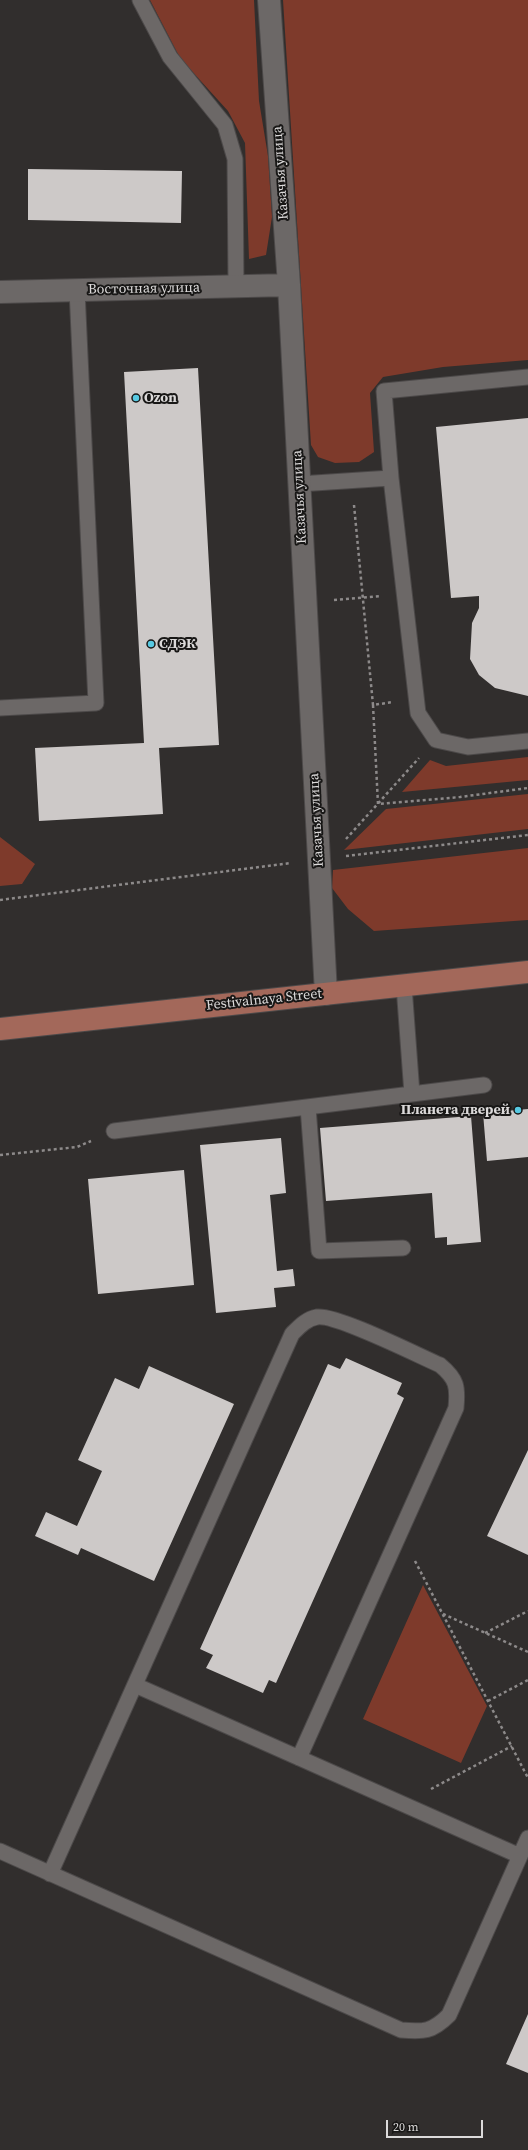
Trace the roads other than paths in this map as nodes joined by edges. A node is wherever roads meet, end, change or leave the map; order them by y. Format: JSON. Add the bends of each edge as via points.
{"nodes":[{"id":1,"x":140,"y":0,"type":"edge"},
{"id":2,"x":269,"y":0,"type":"edge"},
{"id":3,"x":289,"y":285,"type":"junction"},
{"id":4,"x":236,"y":286,"type":"junction"},
{"id":5,"x":76,"y":290,"type":"junction"},
{"id":6,"x":0,"y":292,"type":"edge"},
{"id":7,"x":528,"y":377,"type":"edge"},
{"id":8,"x":391,"y":478,"type":"junction"},
{"id":9,"x":299,"y":484,"type":"junction"},
{"id":10,"x":0,"y":708,"type":"edge"},
{"id":11,"x":528,"y":741,"type":"edge"},
{"id":12,"x":528,"y":972,"type":"edge"},
{"id":13,"x":404,"y":986,"type":"junction"},
{"id":14,"x":326,"y":994,"type":"junction"},
{"id":15,"x":0,"y":1029,"type":"edge"},
{"id":16,"x":484,"y":1085,"type":"dead end"},
{"id":17,"x":412,"y":1094,"type":"junction"},
{"id":18,"x":308,"y":1107,"type":"junction"},
{"id":19,"x":114,"y":1131,"type":"road end"},
{"id":20,"x":403,"y":1248,"type":"dead end"},
{"id":21,"x":135,"y":1685,"type":"junction"},
{"id":22,"x":299,"y":1758,"type":"junction"},
{"id":23,"x":528,"y":1838,"type":"edge"},
{"id":24,"x":0,"y":1851,"type":"edge"},
{"id":25,"x":520,"y":1856,"type":"junction"},
{"id":26,"x":50,"y":1874,"type":"junction"}],
"edges":[{"from":1,"to":4,"type":"lane","via":[[170,57],[225,125],[234,159]]},
{"from":2,"to":3,"type":"street","name":"Казачья улица"},
{"from":3,"to":4,"type":"street","name":"Восточная улица"},
{"from":3,"to":9,"type":"street","name":"Казачья улица"},
{"from":4,"to":5,"type":"street","name":"Восточная улица"},
{"from":5,"to":6,"type":"street","name":"Восточная улица"},
{"from":5,"to":10,"type":"lane","via":[[96,703]]},
{"from":7,"to":8,"type":"lane","via":[[384,391]]},
{"from":8,"to":9,"type":"lane"},
{"from":8,"to":11,"type":"lane","via":[[418,713],[436,740],[468,747]]},
{"from":9,"to":14,"type":"street","name":"Казачья улица"},
{"from":12,"to":13,"type":"main road","name":"Festivalnaya Street"},
{"from":13,"to":14,"type":"main road","name":"Festivalnaya Street"},
{"from":13,"to":17,"type":"lane"},
{"from":14,"to":15,"type":"main road","name":"Festivalnaya Street"},
{"from":16,"to":17,"type":"lane"},
{"from":17,"to":18,"type":"lane"},
{"from":18,"to":19,"type":"lane"},
{"from":18,"to":20,"type":"lane","via":[[319,1251]]},
{"from":21,"to":22,"type":"lane"},
{"from":21,"to":22,"type":"lane","via":[[292,1334],[302,1323],[317,1317],[339,1320],[440,1365],[452,1375],[457,1390],[456,1408]]},
{"from":21,"to":26,"type":"lane"},
{"from":22,"to":25,"type":"lane"},
{"from":23,"to":25,"type":"lane"},
{"from":24,"to":26,"type":"lane"},
{"from":25,"to":26,"type":"lane","via":[[449,2015],[437,2027],[421,2032],[401,2030]]}]}
